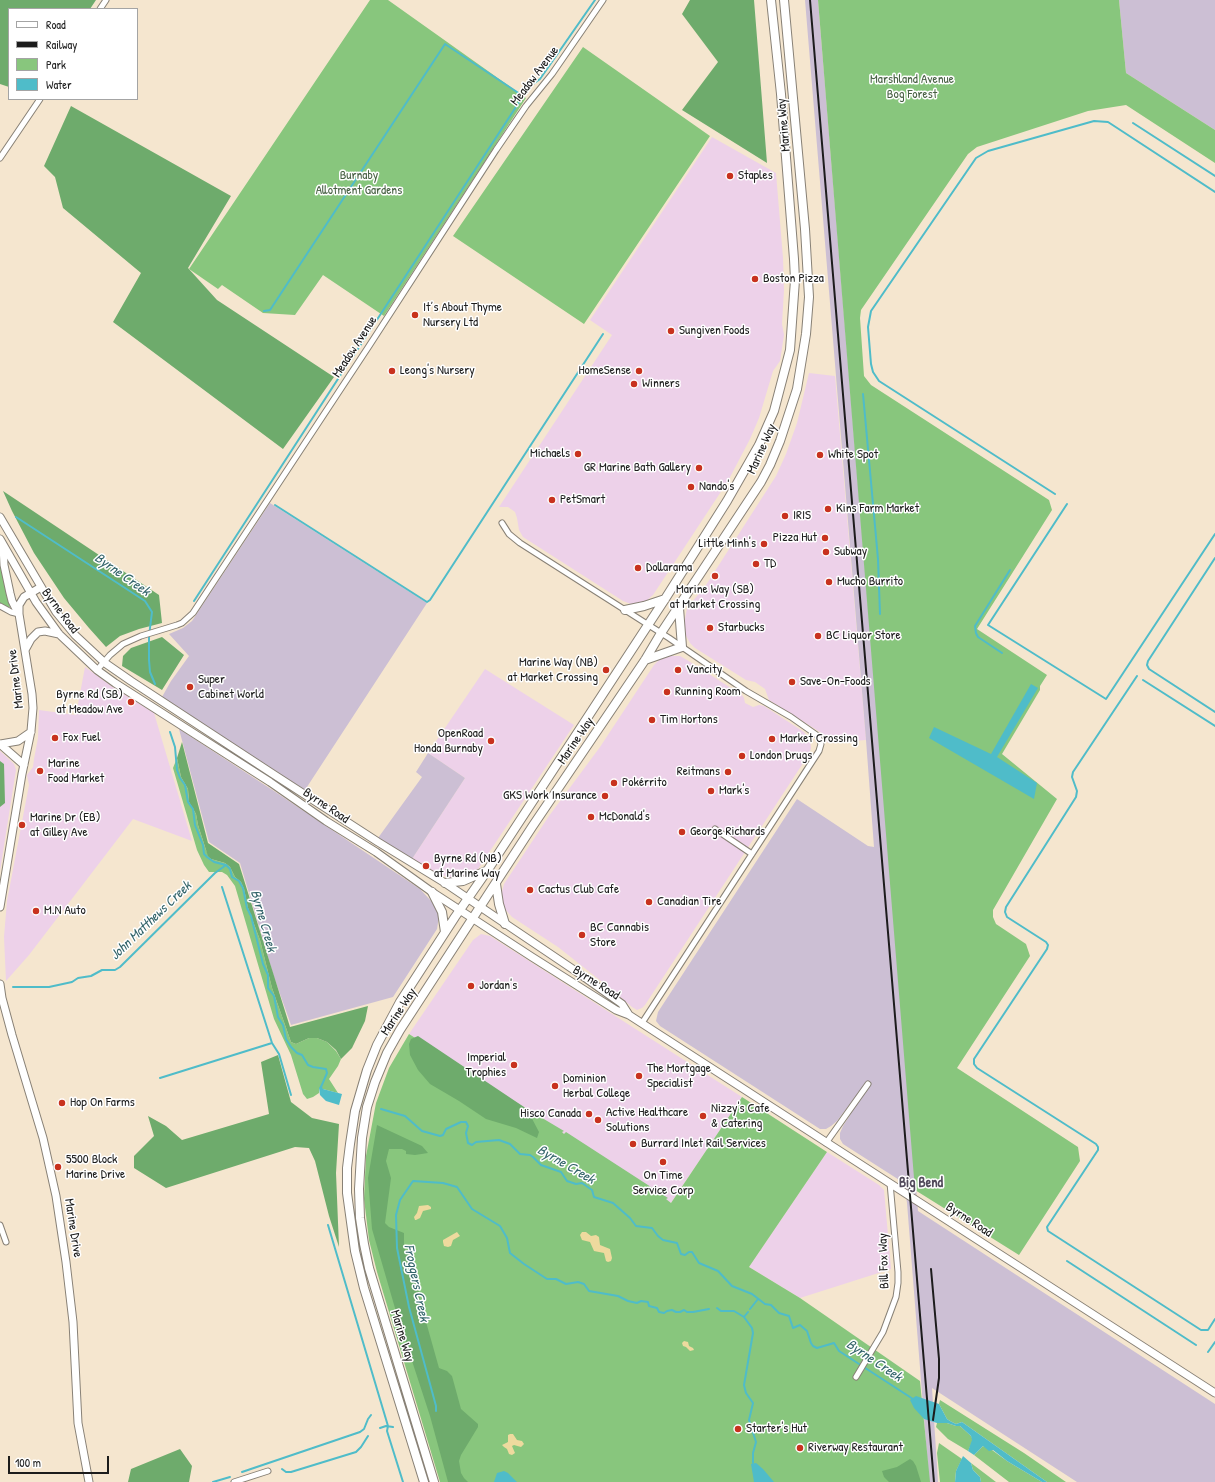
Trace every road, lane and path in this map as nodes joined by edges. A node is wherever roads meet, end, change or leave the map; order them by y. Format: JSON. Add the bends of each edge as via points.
{"nodes":[{"id":1,"x":603,"y":0,"type":"edge"},
{"id":2,"x":771,"y":0,"type":"edge"},
{"id":3,"x":784,"y":0,"type":"edge"},
{"id":4,"x":39,"y":100,"type":"edge"},
{"id":5,"x":0,"y":158,"type":"edge"},
{"id":6,"x":0,"y":517,"type":"edge"},
{"id":7,"x":502,"y":523,"type":"dead end"},
{"id":8,"x":1,"y":541,"type":"edge"},
{"id":9,"x":41,"y":587,"type":"junction"},
{"id":10,"x":31,"y":592,"type":"junction"},
{"id":11,"x":665,"y":599,"type":"junction"},
{"id":12,"x":0,"y":606,"type":"edge"},
{"id":13,"x":679,"y":608,"type":"junction"},
{"id":14,"x":625,"y":610,"type":"junction"},
{"id":15,"x":18,"y":614,"type":"junction"},
{"id":16,"x":648,"y":625,"type":"junction"},
{"id":17,"x":661,"y":633,"type":"junction"},
{"id":18,"x":59,"y":634,"type":"junction"},
{"id":19,"x":682,"y":648,"type":"junction"},
{"id":20,"x":25,"y":650,"type":"junction"},
{"id":21,"x":645,"y":660,"type":"junction"},
{"id":22,"x":104,"y":663,"type":"junction"},
{"id":23,"x":97,"y":670,"type":"junction"},
{"id":24,"x":31,"y":731,"type":"junction"},
{"id":25,"x":0,"y":744,"type":"edge"},
{"id":26,"x":24,"y":765,"type":"junction"},
{"id":27,"x":715,"y":829,"type":"dead end"},
{"id":28,"x":752,"y":854,"type":"junction"},
{"id":29,"x":487,"y":871,"type":"junction"},
{"id":30,"x":445,"y":883,"type":"junction"},
{"id":31,"x":496,"y":884,"type":"junction"},
{"id":32,"x":432,"y":892,"type":"junction"},
{"id":33,"x":467,"y":899,"type":"junction"},
{"id":34,"x":0,"y":907,"type":"edge"},
{"id":35,"x":481,"y":908,"type":"junction"},
{"id":36,"x":459,"y":910,"type":"junction"},
{"id":37,"x":473,"y":919,"type":"junction"},
{"id":38,"x":505,"y":924,"type":"junction"},
{"id":39,"x":445,"y":932,"type":"junction"},
{"id":40,"x":0,"y":984,"type":"edge"},
{"id":41,"x":1,"y":998,"type":"edge"},
{"id":42,"x":629,"y":1015,"type":"junction"},
{"id":43,"x":642,"y":1023,"type":"junction"},
{"id":44,"x":868,"y":1084,"type":"dead end"},
{"id":45,"x":826,"y":1143,"type":"junction"},
{"id":46,"x":890,"y":1184,"type":"junction"},
{"id":47,"x":0,"y":1225,"type":"edge"},
{"id":48,"x":6,"y":1242,"type":"dead end"},
{"id":49,"x":856,"y":1377,"type":"dead end"},
{"id":50,"x":1215,"y":1393,"type":"edge"},
{"id":51,"x":268,"y":1471,"type":"dead end"},
{"id":52,"x":89,"y":1482,"type":"edge"},
{"id":53,"x":234,"y":1482,"type":"edge"},
{"id":54,"x":424,"y":1482,"type":"edge"},
{"id":55,"x":434,"y":1482,"type":"edge"}],
"edges":[{"from":1,"to":22,"type":"street","name":"Meadow Avenue","via":[[496,150],[193,613],[182,623],[123,644]]},
{"from":2,"to":11,"type":"main road","name":"Marine Way","via":[[794,259],[790,350],[774,411],[759,445]]},
{"from":3,"to":13,"type":"main road","name":"Marine Way","via":[[808,264],[809,297],[803,360],[795,396],[770,465]]},
{"from":4,"to":5,"type":"street"},
{"from":6,"to":9,"type":"street","name":"Byrne Road"},
{"from":7,"to":14,"type":"street","via":[[509,534],[520,543]]},
{"from":8,"to":10,"type":"street","name":"Byrne Road"},
{"from":8,"to":15,"type":"street","name":"Marine Drive","via":[[10,593]]},
{"from":9,"to":10,"type":"street"},
{"from":9,"to":22,"type":"street","name":"Byrne Road","via":[[56,612],[75,635]]},
{"from":10,"to":15,"type":"street","via":[[18,605]]},
{"from":10,"to":18,"type":"street","name":"Byrne Road"},
{"from":11,"to":14,"type":"main road"},
{"from":11,"to":16,"type":"main road","name":"Marine Way"},
{"from":12,"to":15,"type":"street"},
{"from":13,"to":17,"type":"main road","name":"Marine Way"},
{"from":13,"to":19,"type":"main road"},
{"from":14,"to":16,"type":"street"},
{"from":15,"to":20,"type":"street","name":"Marine Drive"},
{"from":16,"to":17,"type":"street"},
{"from":16,"to":29,"type":"main road","name":"Marine Way"},
{"from":17,"to":19,"type":"street"},
{"from":17,"to":21,"type":"main road","name":"Marine Way"},
{"from":18,"to":20,"type":"street","via":[[38,632]]},
{"from":18,"to":23,"type":"street","name":"Byrne Road"},
{"from":19,"to":21,"type":"main road"},
{"from":19,"to":28,"type":"street","via":[[746,691],[791,717],[818,736],[821,744],[819,751]]},
{"from":20,"to":24,"type":"street","name":"Marine Drive","via":[[32,694]]},
{"from":21,"to":31,"type":"main road","name":"Marine Way"},
{"from":22,"to":23,"type":"street","name":"Meadow Avenue"},
{"from":22,"to":30,"type":"street","name":"Byrne Road"},
{"from":23,"to":32,"type":"street","name":"Byrne Road","via":[[376,852]]},
{"from":24,"to":25,"type":"street","via":[[18,741]]},
{"from":24,"to":26,"type":"street","name":"Marine Drive"},
{"from":25,"to":26,"type":"street"},
{"from":26,"to":34,"type":"street","name":"Marine Drive"},
{"from":27,"to":28,"type":"street"},
{"from":28,"to":43,"type":"street"},
{"from":29,"to":30,"type":"main road","via":[[463,881]]},
{"from":29,"to":33,"type":"main road","name":"Marine Way"},
{"from":30,"to":33,"type":"street","name":"Byrne Road"},
{"from":31,"to":35,"type":"main road","name":"Marine Way"},
{"from":31,"to":38,"type":"main road"},
{"from":32,"to":36,"type":"street","name":"Byrne Road"},
{"from":32,"to":39,"type":"main road","via":[[442,912]]},
{"from":33,"to":35,"type":"street","name":"Byrne Road"},
{"from":33,"to":36,"type":"main road","name":"Marine Way"},
{"from":35,"to":37,"type":"main road","name":"Marine Way"},
{"from":35,"to":38,"type":"street","name":"Byrne Road"},
{"from":36,"to":37,"type":"street","name":"Byrne Road"},
{"from":36,"to":39,"type":"main road","name":"Marine Way"},
{"from":37,"to":42,"type":"street","name":"Byrne Road","via":[[616,1010]]},
{"from":37,"to":55,"type":"main road","name":"Marine Way","via":[[387,1053],[367,1107],[359,1166],[360,1218],[369,1268]]},
{"from":38,"to":42,"type":"street","name":"Byrne Road","via":[[617,1000]]},
{"from":39,"to":54,"type":"main road","name":"Marine Way","via":[[400,1002],[377,1045],[355,1111],[347,1168],[347,1193],[355,1250],[364,1288]]},
{"from":40,"to":41,"type":"street","name":"Marine Drive"},
{"from":41,"to":52,"type":"street","name":"Marine Drive","via":[[43,1138],[54,1187],[73,1322],[78,1423]]},
{"from":42,"to":43,"type":"street","name":"Byrne Road"},
{"from":43,"to":45,"type":"street","name":"Byrne Road"},
{"from":44,"to":45,"type":"street"},
{"from":45,"to":46,"type":"street","name":"Byrne Road"},
{"from":46,"to":49,"type":"street","name":"Bill Fox Way","via":[[898,1283],[896,1297],[888,1321]]},
{"from":46,"to":50,"type":"street","name":"Byrne Road"},
{"from":47,"to":48,"type":"street"},
{"from":51,"to":53,"type":"street"}]}
